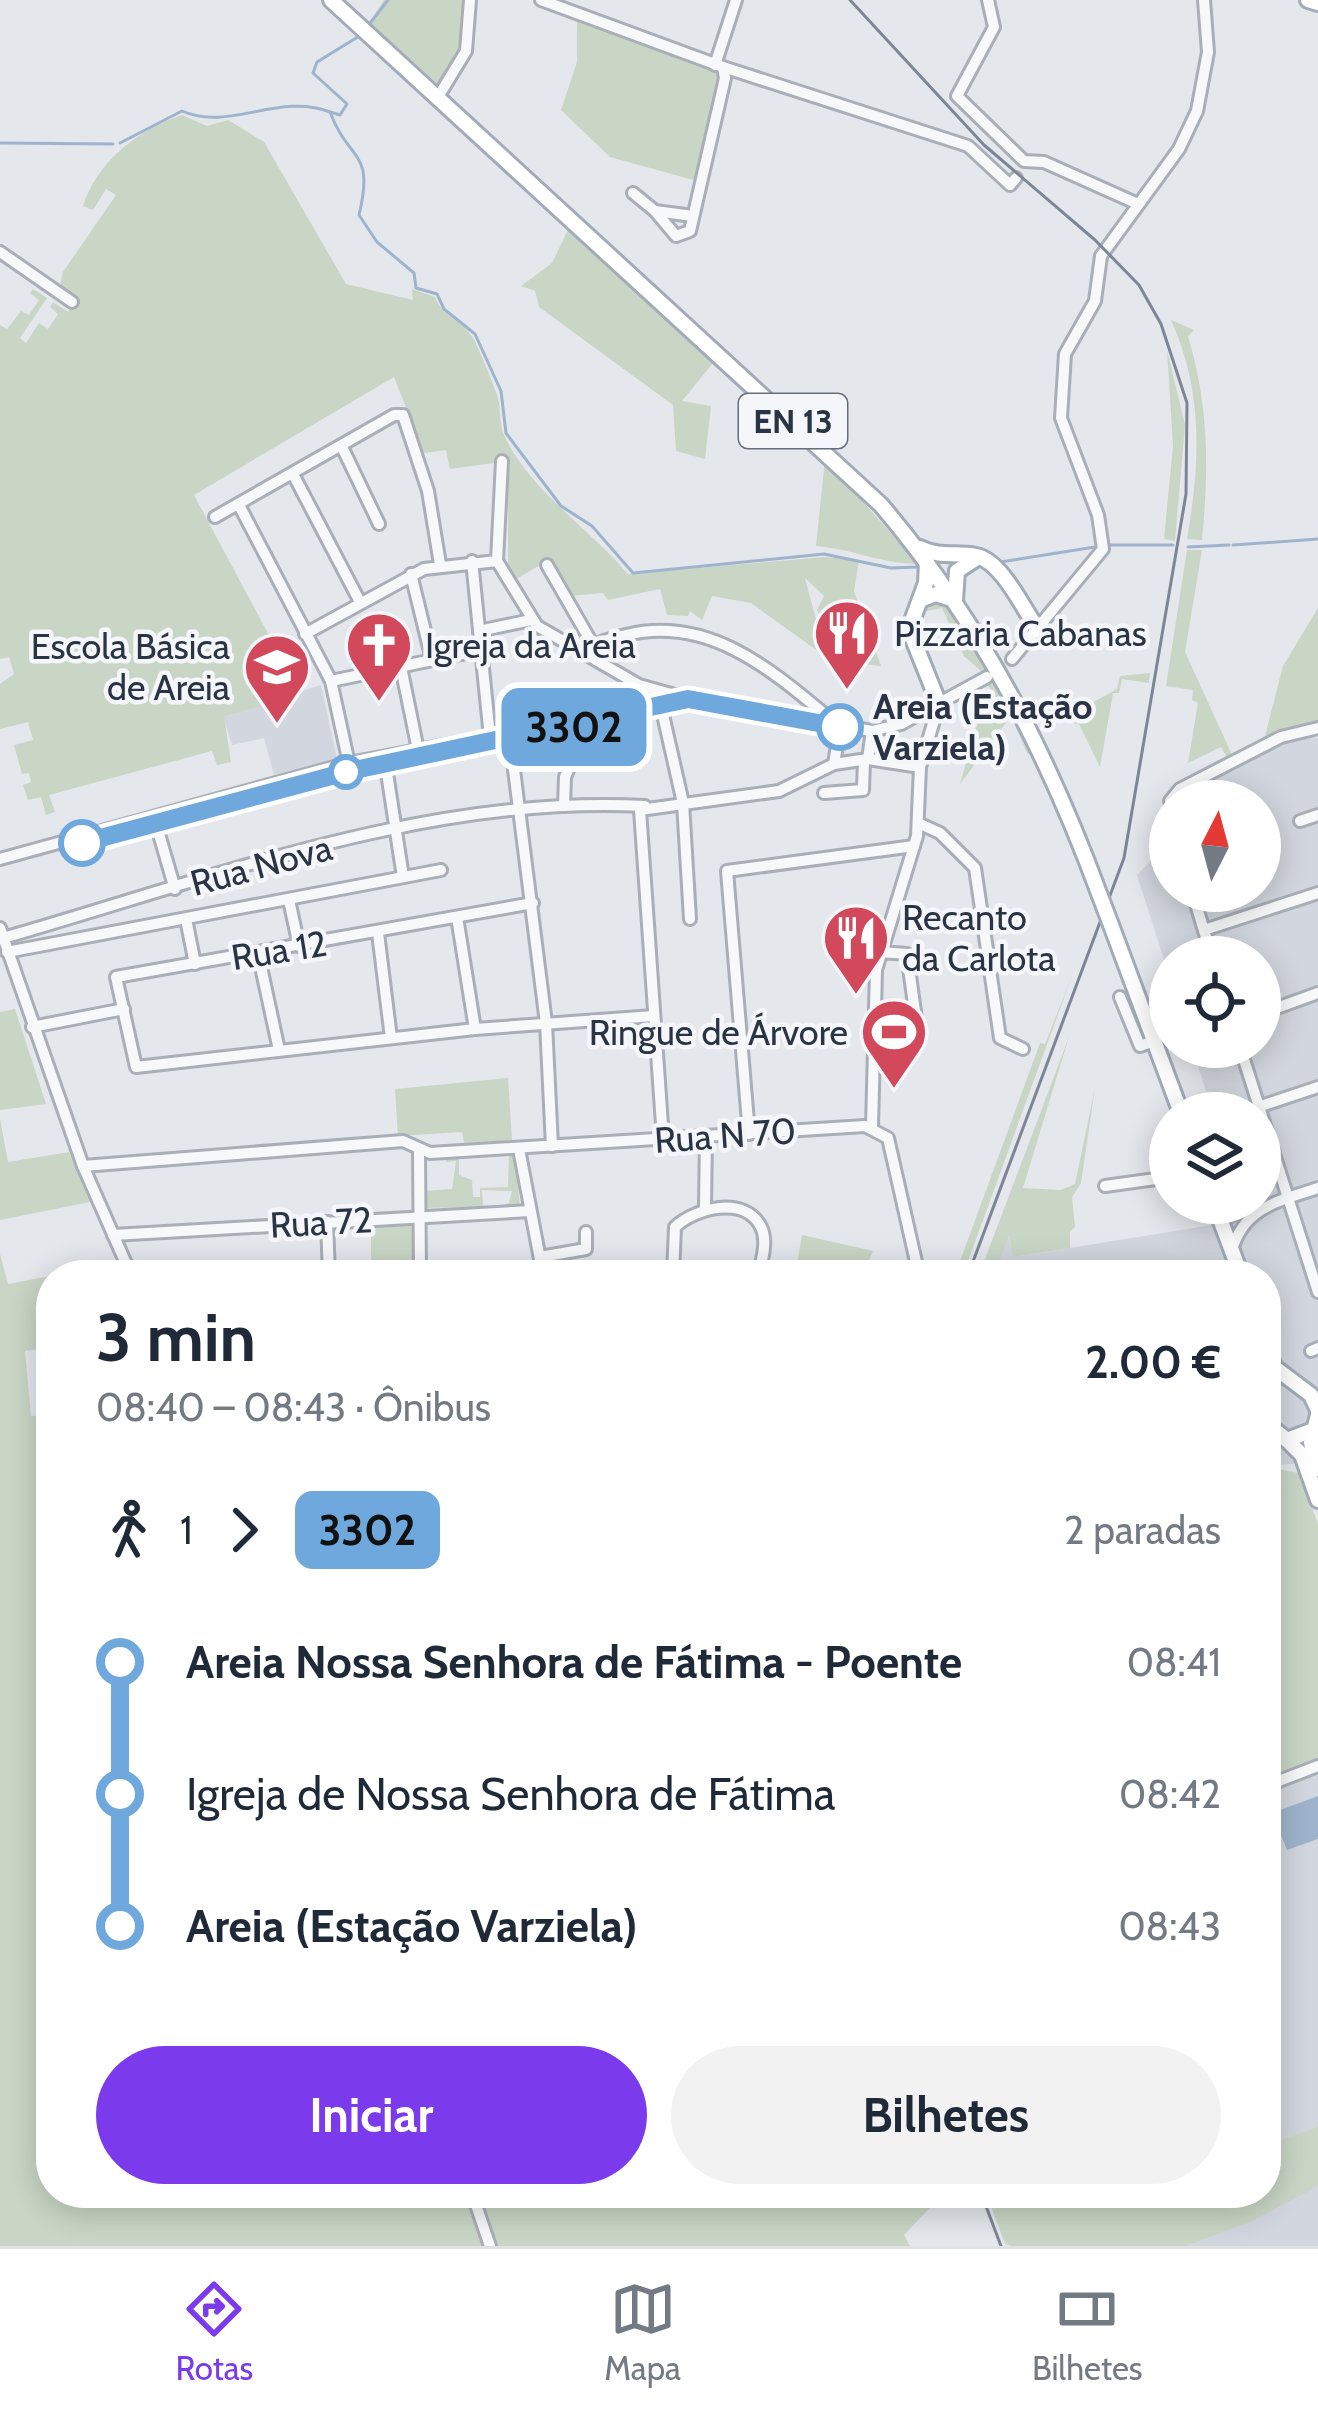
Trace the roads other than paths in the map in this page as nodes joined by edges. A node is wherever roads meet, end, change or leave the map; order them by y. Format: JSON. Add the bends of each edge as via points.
{"nodes":[{"id":1,"x":331,"y":0,"type":"edge"},
{"id":2,"x":470,"y":0,"type":"edge"},
{"id":3,"x":736,"y":0,"type":"edge"},
{"id":4,"x":988,"y":0,"type":"edge"},
{"id":5,"x":1204,"y":0,"type":"edge"},
{"id":6,"x":1308,"y":0,"type":"edge"},
{"id":7,"x":549,"y":2,"type":"edge"},
{"id":8,"x":1318,"y":3,"type":"edge"},
{"id":9,"x":719,"y":66,"type":"junction"},
{"id":10,"x":438,"y":97,"type":"junction"},
{"id":11,"x":1016,"y":178,"type":"dead end"},
{"id":12,"x":633,"y":193,"type":"dead end"},
{"id":13,"x":1138,"y":205,"type":"junction"},
{"id":14,"x":655,"y":211,"type":"junction"},
{"id":15,"x":693,"y":216,"type":"junction"},
{"id":16,"x":0,"y":252,"type":"edge"},
{"id":17,"x":72,"y":302,"type":"dead end"},
{"id":18,"x":342,"y":447,"type":"junction"},
{"id":19,"x":502,"y":460,"type":"dead end"},
{"id":20,"x":294,"y":476,"type":"junction"},
{"id":21,"x":239,"y":505,"type":"junction"},
{"id":22,"x":215,"y":517,"type":"dead end"},
{"id":23,"x":377,"y":518,"type":"dead end"},
{"id":24,"x":915,"y":545,"type":"junction"},
{"id":25,"x":981,"y":557,"type":"junction"},
{"id":26,"x":472,"y":561,"type":"junction"},
{"id":27,"x":497,"y":561,"type":"junction"},
{"id":28,"x":927,"y":562,"type":"junction"},
{"id":29,"x":440,"y":564,"type":"junction"},
{"id":30,"x":547,"y":565,"type":"dead end"},
{"id":31,"x":411,"y":574,"type":"junction"},
{"id":32,"x":920,"y":599,"type":"junction"},
{"id":33,"x":955,"y":599,"type":"junction"},
{"id":34,"x":359,"y":600,"type":"junction"},
{"id":35,"x":531,"y":620,"type":"junction"},
{"id":36,"x":1038,"y":630,"type":"junction"},
{"id":37,"x":479,"y":631,"type":"junction"},
{"id":38,"x":305,"y":634,"type":"junction"},
{"id":39,"x":589,"y":649,"type":"junction"},
{"id":40,"x":481,"y":650,"type":"junction"},
{"id":41,"x":1012,"y":659,"type":"dead end"},
{"id":42,"x":432,"y":660,"type":"junction"},
{"id":43,"x":401,"y":667,"type":"junction"},
{"id":44,"x":987,"y":677,"type":"dead end"},
{"id":45,"x":331,"y":681,"type":"junction"},
{"id":46,"x":688,"y":699,"type":"junction"},
{"id":47,"x":939,"y":704,"type":"junction"},
{"id":48,"x":661,"y":706,"type":"junction"},
{"id":49,"x":642,"y":710,"type":"junction"},
{"id":50,"x":588,"y":724,"type":"junction"},
{"id":51,"x":840,"y":727,"type":"junction"},
{"id":52,"x":1318,"y":728,"type":"edge"},
{"id":53,"x":872,"y":731,"type":"junction"},
{"id":54,"x":490,"y":737,"type":"junction"},
{"id":55,"x":510,"y":737,"type":"junction"},
{"id":56,"x":418,"y":751,"type":"junction"},
{"id":57,"x":866,"y":759,"type":"junction"},
{"id":58,"x":386,"y":761,"type":"junction"},
{"id":59,"x":835,"y":764,"type":"junction"},
{"id":60,"x":350,"y":767,"type":"junction"},
{"id":61,"x":920,"y":767,"type":"junction"},
{"id":62,"x":1197,"y":780,"type":"edge"},
{"id":63,"x":824,"y":793,"type":"dead end"},
{"id":64,"x":683,"y":803,"type":"junction"},
{"id":65,"x":564,"y":806,"type":"junction"},
{"id":66,"x":645,"y":806,"type":"junction"},
{"id":67,"x":522,"y":809,"type":"junction"},
{"id":68,"x":1318,"y":815,"type":"edge"},
{"id":69,"x":155,"y":820,"type":"junction"},
{"id":70,"x":1300,"y":821,"type":"dead end"},
{"id":71,"x":918,"y":823,"type":"junction"},
{"id":72,"x":396,"y":830,"type":"junction"},
{"id":73,"x":914,"y":846,"type":"junction"},
{"id":74,"x":0,"y":862,"type":"edge"},
{"id":75,"x":441,"y":870,"type":"dead end"},
{"id":76,"x":403,"y":877,"type":"junction"},
{"id":77,"x":175,"y":889,"type":"junction"},
{"id":78,"x":1318,"y":893,"type":"edge"},
{"id":79,"x":289,"y":900,"type":"junction"},
{"id":80,"x":533,"y":903,"type":"junction"},
{"id":81,"x":1198,"y":912,"type":"edge"},
{"id":82,"x":457,"y":917,"type":"junction"},
{"id":83,"x":186,"y":919,"type":"junction"},
{"id":84,"x":690,"y":919,"type":"dead end"},
{"id":85,"x":1204,"y":930,"type":"junction"},
{"id":86,"x":1,"y":933,"type":"edge"},
{"id":87,"x":378,"y":933,"type":"junction"},
{"id":88,"x":1206,"y":936,"type":"edge"},
{"id":89,"x":299,"y":946,"type":"junction"},
{"id":90,"x":7,"y":952,"type":"junction"},
{"id":91,"x":880,"y":952,"type":"junction"},
{"id":92,"x":257,"y":953,"type":"junction"},
{"id":93,"x":195,"y":964,"type":"junction"},
{"id":94,"x":1318,"y":993,"type":"edge"},
{"id":95,"x":1120,"y":997,"type":"dead end"},
{"id":96,"x":1281,"y":1006,"type":"edge"},
{"id":97,"x":124,"y":1009,"type":"junction"},
{"id":98,"x":654,"y":1016,"type":"junction"},
{"id":99,"x":546,"y":1022,"type":"junction"},
{"id":100,"x":32,"y":1027,"type":"junction"},
{"id":101,"x":475,"y":1029,"type":"junction"},
{"id":102,"x":918,"y":1034,"type":"dead end"},
{"id":103,"x":392,"y":1038,"type":"junction"},
{"id":104,"x":1147,"y":1043,"type":"junction"},
{"id":105,"x":1023,"y":1049,"type":"dead end"},
{"id":106,"x":279,"y":1050,"type":"junction"},
{"id":107,"x":1128,"y":1058,"type":"dead end"},
{"id":108,"x":1318,"y":1087,"type":"edge"},
{"id":109,"x":1171,"y":1092,"type":"edge"},
{"id":110,"x":1281,"y":1099,"type":"edge"},
{"id":111,"x":872,"y":1126,"type":"junction"},
{"id":112,"x":749,"y":1134,"type":"junction"},
{"id":113,"x":706,"y":1137,"type":"junction"},
{"id":114,"x":663,"y":1139,"type":"junction"},
{"id":115,"x":552,"y":1146,"type":"junction"},
{"id":116,"x":519,"y":1149,"type":"junction"},
{"id":117,"x":419,"y":1150,"type":"junction"},
{"id":118,"x":83,"y":1166,"type":"junction"},
{"id":119,"x":1149,"y":1180,"type":"edge"},
{"id":120,"x":1281,"y":1183,"type":"edge"},
{"id":121,"x":1105,"y":1186,"type":"dead end"},
{"id":122,"x":1318,"y":1188,"type":"edge"},
{"id":123,"x":1286,"y":1199,"type":"junction"},
{"id":124,"x":1281,"y":1201,"type":"edge"},
{"id":125,"x":705,"y":1208,"type":"junction"},
{"id":126,"x":530,"y":1211,"type":"junction"},
{"id":127,"x":420,"y":1217,"type":"junction"},
{"id":128,"x":327,"y":1222,"type":"junction"},
{"id":129,"x":1222,"y":1224,"type":"edge"},
{"id":130,"x":1245,"y":1224,"type":"edge"},
{"id":131,"x":586,"y":1232,"type":"dead end"},
{"id":132,"x":113,"y":1234,"type":"junction"},
{"id":133,"x":1232,"y":1250,"type":"junction"},
{"id":134,"x":540,"y":1257,"type":"junction"},
{"id":135,"x":124,"y":1260,"type":"edge"},
{"id":136,"x":328,"y":1260,"type":"edge"},
{"id":137,"x":419,"y":1260,"type":"edge"},
{"id":138,"x":540,"y":1260,"type":"edge"},
{"id":139,"x":674,"y":1260,"type":"edge"},
{"id":140,"x":760,"y":1260,"type":"edge"},
{"id":141,"x":916,"y":1260,"type":"edge"},
{"id":142,"x":1235,"y":1260,"type":"edge"},
{"id":143,"x":1317,"y":1287,"type":"edge"},
{"id":144,"x":1281,"y":1373,"type":"edge"},
{"id":145,"x":1295,"y":1386,"type":"junction"},
{"id":146,"x":1281,"y":1393,"type":"edge"},
{"id":147,"x":1316,"y":1409,"type":"edge"},
{"id":148,"x":1281,"y":1435,"type":"edge"},
{"id":149,"x":1287,"y":1440,"type":"junction"},
{"id":150,"x":1318,"y":1474,"type":"edge"},
{"id":151,"x":1318,"y":1500,"type":"edge"},
{"id":152,"x":1318,"y":1766,"type":"edge"},
{"id":153,"x":1281,"y":1780,"type":"edge"},
{"id":154,"x":477,"y":2208,"type":"edge"},
{"id":155,"x":490,"y":2246,"type":"edge"}],
"edges":[{"from":1,"to":10,"type":"main road","number":"EN 13"},
{"from":2,"to":10,"type":"street","via":[[466,51]]},
{"from":3,"to":9,"type":"street"},
{"from":4,"to":13,"type":"street","via":[[994,27],[957,96],[1027,164],[1044,162]]},
{"from":5,"to":13,"type":"street","via":[[1208,52],[1197,111]]},
{"from":6,"to":8,"type":"main road"},
{"from":7,"to":9,"type":"street"},
{"from":9,"to":11,"type":"street","via":[[968,146],[1010,185]]},
{"from":9,"to":15,"type":"street"},
{"from":10,"to":24,"type":"main road","number":"EN 13","via":[[838,461]]},
{"from":12,"to":14,"type":"street"},
{"from":13,"to":36,"type":"street","via":[[1101,256],[1095,301],[1075,331],[1062,376],[1060,418],[1103,549]]},
{"from":14,"to":15,"type":"street"},
{"from":14,"to":15,"type":"street","via":[[683,237]]},
{"from":16,"to":17,"type":"street"},
{"from":18,"to":20,"type":"street"},
{"from":18,"to":23,"type":"street"},
{"from":18,"to":29,"type":"street","via":[[394,415],[409,421]]},
{"from":19,"to":27,"type":"street"},
{"from":20,"to":21,"type":"street"},
{"from":20,"to":34,"type":"street"},
{"from":21,"to":22,"type":"street"},
{"from":21,"to":38,"type":"street"},
{"from":24,"to":25,"type":"main road","via":[[949,558]]},
{"from":24,"to":28,"type":"main road","number":"EN 13"},
{"from":25,"to":33,"type":"main road","via":[[956,571]]},
{"from":25,"to":36,"type":"main road"},
{"from":26,"to":27,"type":"street"},
{"from":26,"to":29,"type":"street"},
{"from":26,"to":37,"type":"street"},
{"from":27,"to":35,"type":"street"},
{"from":28,"to":32,"type":"main road"},
{"from":28,"to":33,"type":"main road","number":"EN 13"},
{"from":29,"to":31,"type":"street"},
{"from":30,"to":39,"type":"street"},
{"from":31,"to":34,"type":"street"},
{"from":31,"to":42,"type":"street"},
{"from":32,"to":33,"type":"main road"},
{"from":32,"to":47,"type":"main road","via":[[908,629]]},
{"from":33,"to":104,"type":"main road","number":"EN 13","bridge":true,"via":[[1045,754]]},
{"from":34,"to":38,"type":"street"},
{"from":35,"to":37,"type":"street"},
{"from":35,"to":39,"type":"street"},
{"from":36,"to":41,"type":"street"},
{"from":37,"to":40,"type":"street"},
{"from":38,"to":45,"type":"street"},
{"from":39,"to":46,"type":"street","via":[[639,685]]},
{"from":39,"to":51,"type":"street","via":[[645,630],[699,632]]},
{"from":40,"to":42,"type":"street"},
{"from":40,"to":54,"type":"street"},
{"from":42,"to":43,"type":"street"},
{"from":43,"to":45,"type":"street"},
{"from":43,"to":56,"type":"street"},
{"from":44,"to":47,"type":"street"},
{"from":45,"to":60,"type":"street"},
{"from":46,"to":48,"type":"street"},
{"from":46,"to":51,"type":"street"},
{"from":47,"to":53,"type":"street"},
{"from":47,"to":61,"type":"street"},
{"from":48,"to":49,"type":"street"},
{"from":48,"to":64,"type":"street"},
{"from":49,"to":50,"type":"street"},
{"from":49,"to":55,"type":"street"},
{"from":50,"to":55,"type":"street"},
{"from":50,"to":65,"type":"street","via":[[565,776]]},
{"from":51,"to":53,"type":"street"},
{"from":51,"to":59,"type":"street"},
{"from":52,"to":62,"type":"street","via":[[1281,737]]},
{"from":53,"to":57,"type":"street"},
{"from":54,"to":55,"type":"street"},
{"from":54,"to":56,"type":"street"},
{"from":55,"to":58,"type":"street"},
{"from":55,"to":67,"type":"street"},
{"from":56,"to":58,"type":"street"},
{"from":57,"to":59,"type":"street","name":"Rua Nova"},
{"from":57,"to":61,"type":"street","name":"Rua Nova"},
{"from":57,"to":63,"type":"street","via":[[863,790]]},
{"from":58,"to":60,"type":"street"},
{"from":58,"to":72,"type":"street"},
{"from":59,"to":64,"type":"street","name":"Rua Nova","via":[[779,791]]},
{"from":60,"to":69,"type":"street"},
{"from":61,"to":71,"type":"street"},
{"from":64,"to":66,"type":"street","name":"Rua Nova"},
{"from":64,"to":84,"type":"street"},
{"from":65,"to":66,"type":"street","name":"Rua Nova"},
{"from":65,"to":67,"type":"street","name":"Rua Nova"},
{"from":66,"to":98,"type":"street"},
{"from":67,"to":72,"type":"street","name":"Rua Nova"},
{"from":67,"to":80,"type":"street"},
{"from":68,"to":70,"type":"street"},
{"from":69,"to":74,"type":"street"},
{"from":69,"to":77,"type":"street"},
{"from":71,"to":73,"type":"street"},
{"from":71,"to":105,"type":"street","via":[[975,868],[1000,1038]]},
{"from":72,"to":76,"type":"street"},
{"from":72,"to":77,"type":"street","name":"Rua Nova"},
{"from":73,"to":91,"type":"street"},
{"from":73,"to":112,"type":"street","via":[[728,871]]},
{"from":75,"to":76,"type":"street"},
{"from":76,"to":79,"type":"street"},
{"from":77,"to":86,"type":"street","name":"Rua Nova"},
{"from":78,"to":85,"type":"street"},
{"from":79,"to":83,"type":"street"},
{"from":79,"to":89,"type":"street"},
{"from":80,"to":82,"type":"street","name":"Rua 12"},
{"from":80,"to":99,"type":"street"},
{"from":81,"to":85,"type":"street"},
{"from":82,"to":87,"type":"street","name":"Rua 12"},
{"from":82,"to":101,"type":"street"},
{"from":83,"to":90,"type":"street"},
{"from":83,"to":93,"type":"street"},
{"from":85,"to":88,"type":"street"},
{"from":86,"to":90,"type":"street"},
{"from":87,"to":89,"type":"street","name":"Rua 12"},
{"from":87,"to":103,"type":"street"},
{"from":89,"to":92,"type":"street","name":"Rua 12"},
{"from":90,"to":100,"type":"street"},
{"from":91,"to":102,"type":"street","via":[[907,955]]},
{"from":91,"to":111,"type":"street"},
{"from":92,"to":93,"type":"street","name":"Rua 12"},
{"from":92,"to":106,"type":"street"},
{"from":93,"to":97,"type":"street","name":"Rua 12","via":[[116,977]]},
{"from":94,"to":96,"type":"street"},
{"from":95,"to":104,"type":"street"},
{"from":97,"to":100,"type":"street"},
{"from":97,"to":106,"type":"street","via":[[136,1066]]},
{"from":98,"to":99,"type":"street"},
{"from":98,"to":114,"type":"street"},
{"from":99,"to":101,"type":"street"},
{"from":99,"to":115,"type":"street"},
{"from":100,"to":118,"type":"street"},
{"from":101,"to":103,"type":"street"},
{"from":103,"to":106,"type":"street"},
{"from":104,"to":107,"type":"street"},
{"from":104,"to":109,"type":"main road","number":"EN 13"},
{"from":108,"to":110,"type":"street"},
{"from":111,"to":112,"type":"street","name":"Rua N 70"},
{"from":111,"to":141,"type":"street","via":[[888,1138]]},
{"from":112,"to":113,"type":"street","name":"Rua N 70"},
{"from":113,"to":114,"type":"street","name":"Rua N 70"},
{"from":113,"to":125,"type":"street"},
{"from":114,"to":115,"type":"street","name":"Rua N 70"},
{"from":115,"to":116,"type":"street","name":"Rua N 70"},
{"from":116,"to":117,"type":"street","name":"Rua N 70"},
{"from":116,"to":126,"type":"street"},
{"from":117,"to":118,"type":"street","name":"Rua N 70","via":[[403,1141]]},
{"from":117,"to":127,"type":"street"},
{"from":118,"to":132,"type":"street"},
{"from":119,"to":121,"type":"street"},
{"from":120,"to":123,"type":"street"},
{"from":122,"to":123,"type":"street"},
{"from":123,"to":124,"type":"street"},
{"from":123,"to":143,"type":"street"},
{"from":125,"to":139,"type":"street","via":[[675,1227]]},
{"from":125,"to":140,"type":"street","via":[[757,1221]]},
{"from":126,"to":127,"type":"street","name":"Rua 72"},
{"from":126,"to":134,"type":"street"},
{"from":127,"to":128,"type":"street","name":"Rua 72"},
{"from":127,"to":137,"type":"street"},
{"from":128,"to":132,"type":"street","name":"Rua 72"},
{"from":128,"to":136,"type":"street"},
{"from":129,"to":133,"type":"main road"},
{"from":130,"to":133,"type":"street"},
{"from":131,"to":134,"type":"street","via":[[588,1255]]},
{"from":132,"to":135,"type":"street"},
{"from":133,"to":142,"type":"main road"},
{"from":134,"to":138,"type":"street"},
{"from":144,"to":145,"type":"main road"},
{"from":145,"to":146,"type":"main road"},
{"from":145,"to":147,"type":"main road"},
{"from":147,"to":149,"type":"main road"},
{"from":147,"to":150,"type":"main road","via":[[1311,1453]]},
{"from":148,"to":149,"type":"main road"},
{"from":149,"to":151,"type":"main road","via":[[1302,1455]]},
{"from":152,"to":153,"type":"street"},
{"from":154,"to":155,"type":"street"}]}
